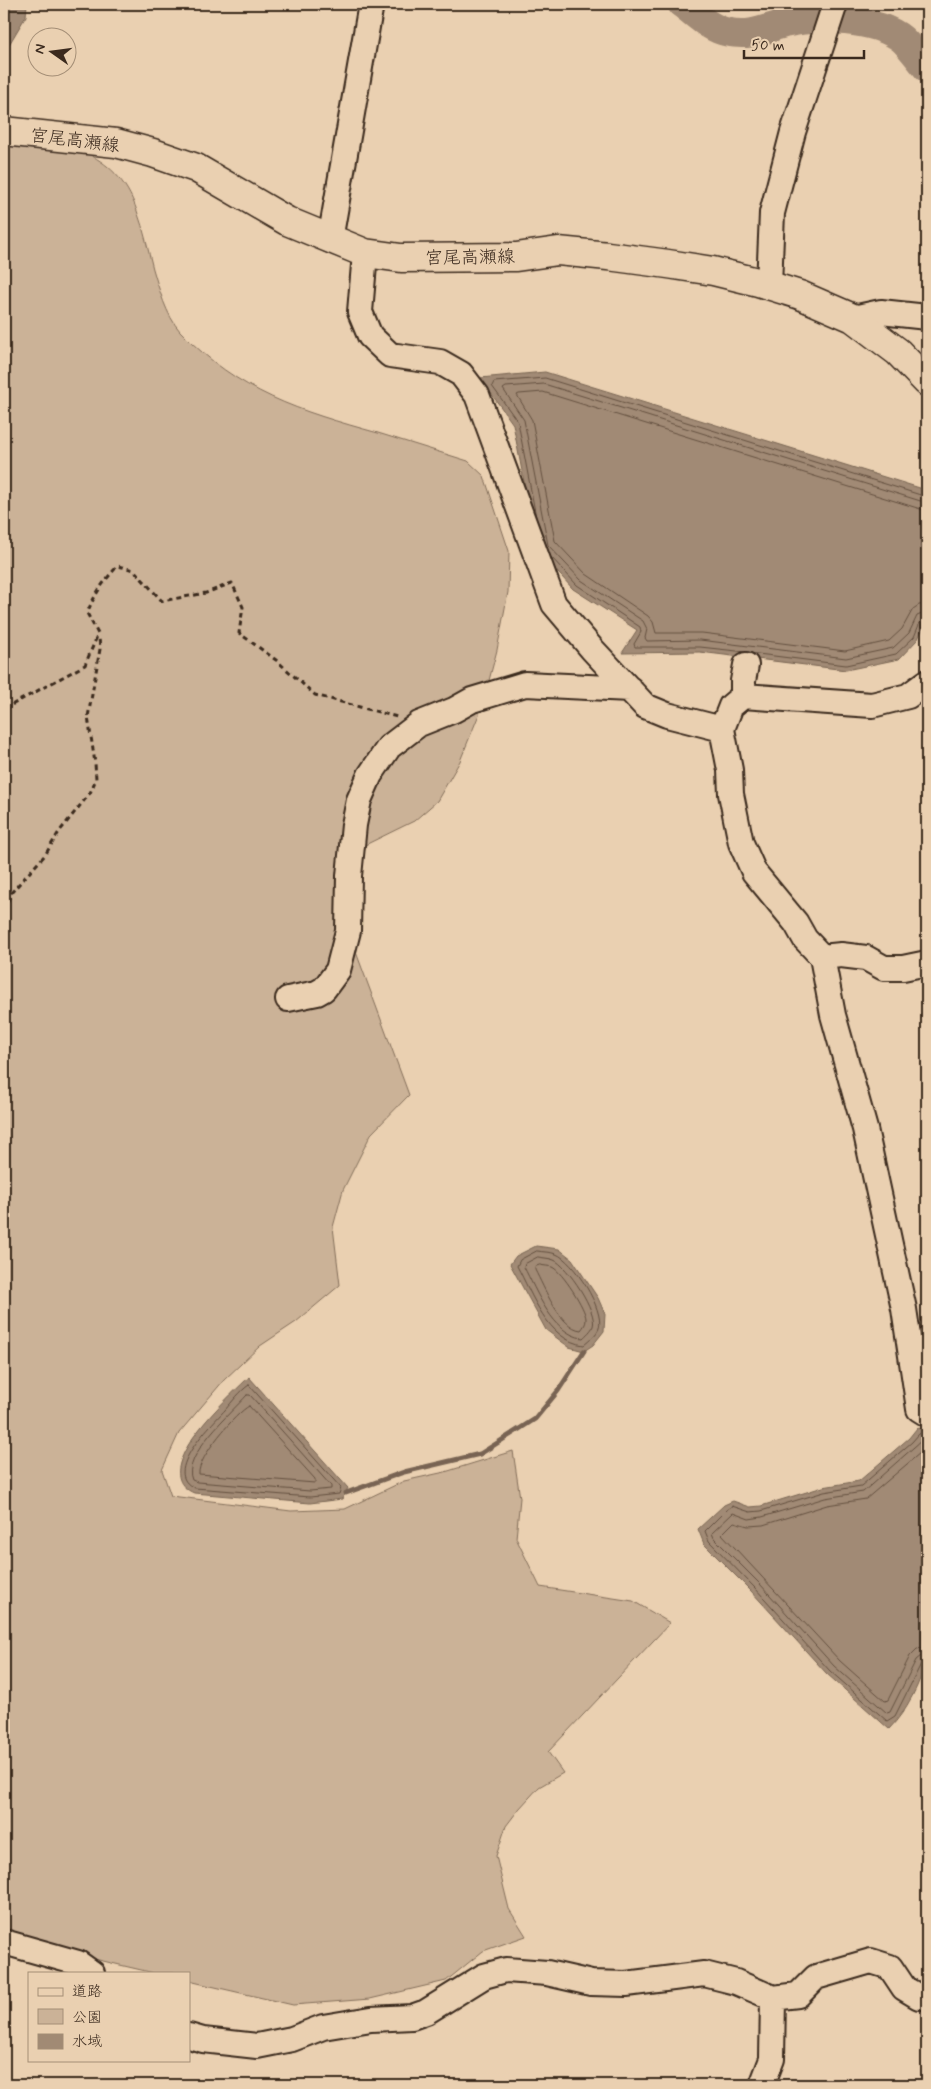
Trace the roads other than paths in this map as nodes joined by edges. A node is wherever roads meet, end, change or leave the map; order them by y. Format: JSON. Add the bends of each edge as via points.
{"nodes":[{"id":1,"x":371,"y":4,"type":"edge"},
{"id":2,"x":835,"y":4,"type":"edge"},
{"id":3,"x":4,"y":131,"type":"edge"},
{"id":4,"x":330,"y":240,"type":"junction"},
{"id":5,"x":365,"y":253,"type":"junction"},
{"id":6,"x":769,"y":285,"type":"junction"},
{"id":7,"x":927,"y":317,"type":"edge"},
{"id":8,"x":853,"y":318,"type":"junction"},
{"id":9,"x":927,"y":382,"type":"edge"},
{"id":10,"x":746,"y":665,"type":"dead end"},
{"id":11,"x":927,"y":682,"type":"edge"},
{"id":12,"x":630,"y":689,"type":"junction"},
{"id":13,"x":743,"y":696,"type":"junction"},
{"id":14,"x":722,"y":729,"type":"junction"},
{"id":15,"x":822,"y":957,"type":"junction"},
{"id":16,"x":927,"y":963,"type":"edge"},
{"id":17,"x":288,"y":999,"type":"dead end"},
{"id":18,"x":918,"y":1348,"type":"edge"},
{"id":19,"x":927,"y":1414,"type":"edge"},
{"id":20,"x":4,"y":1942,"type":"edge"},
{"id":21,"x":91,"y":1972,"type":"edge"},
{"id":22,"x":927,"y":1997,"type":"edge"},
{"id":23,"x":773,"y":1998,"type":"junction"},
{"id":24,"x":190,"y":2036,"type":"edge"},
{"id":25,"x":762,"y":2085,"type":"edge"}],
"edges":[{"from":1,"to":4,"type":"street"},
{"from":2,"to":6,"type":"street","via":[[793,132],[772,213]]},
{"from":3,"to":4,"type":"main road","name":"宮尾高瀬線","via":[[116,143],[153,153],[196,168],[287,221]]},
{"from":4,"to":5,"type":"main road","name":"宮尾高瀬線"},
{"from":5,"to":6,"type":"main road","name":"宮尾高瀬線","via":[[401,258],[516,257],[558,251],[704,270]]},
{"from":5,"to":12,"type":"street","via":[[360,312],[370,336],[390,355],[440,362],[461,374],[477,395],[554,604]]},
{"from":6,"to":8,"type":"main road","name":"宮尾高瀬線"},
{"from":7,"to":8,"type":"street","via":[[881,312]]},
{"from":8,"to":9,"type":"main road","name":"宮尾高瀬線","via":[[898,352]]},
{"from":10,"to":13,"type":"street"},
{"from":11,"to":13,"type":"street","via":[[908,696],[872,705]]},
{"from":12,"to":14,"type":"street","via":[[645,706]]},
{"from":12,"to":17,"type":"street","via":[[525,684],[472,700],[419,724],[389,747],[370,775],[359,800],[349,876],[348,931],[338,970],[324,989]]},
{"from":13,"to":14,"type":"street","via":[[731,706]]},
{"from":14,"to":15,"type":"street","via":[[740,843],[754,872]]},
{"from":15,"to":16,"type":"street","via":[[866,958],[884,968]]},
{"from":15,"to":18,"type":"street","via":[[904,1309]]},
{"from":18,"to":19,"type":"street","via":[[919,1409]]},
{"from":20,"to":21,"type":"street","via":[[78,1963]]},
{"from":22,"to":23,"type":"street","via":[[919,1997],[904,1988],[890,1967],[871,1961],[816,1977],[798,1994]]},
{"from":23,"to":24,"type":"street","via":[[736,1982],[704,1974],[626,1984],[591,1983],[547,1973],[506,1970],[484,1976],[426,2012],[412,2017],[371,2019],[323,2027],[292,2039],[257,2046]]},
{"from":23,"to":25,"type":"street","via":[[772,2059]]}]}
